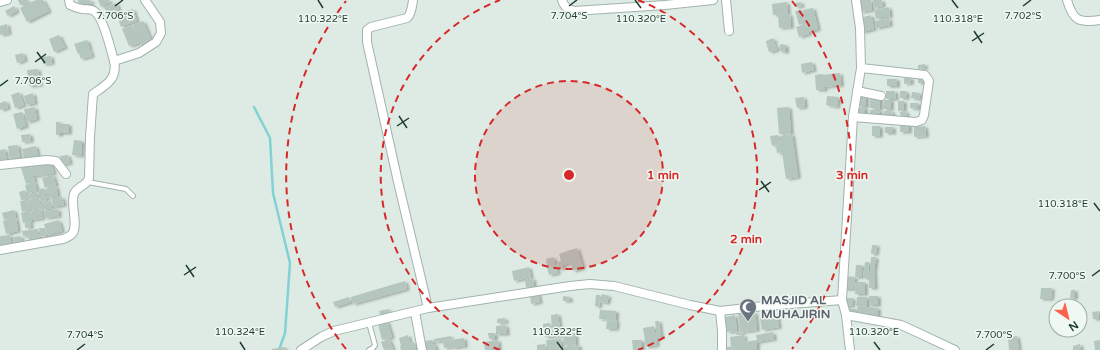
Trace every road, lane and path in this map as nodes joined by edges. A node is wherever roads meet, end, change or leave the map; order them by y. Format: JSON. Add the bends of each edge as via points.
{"nodes":[{"id":1,"x":6,"y":0,"type":"edge"},
{"id":2,"x":69,"y":0,"type":"edge"},
{"id":3,"x":145,"y":0,"type":"edge"},
{"id":4,"x":413,"y":0,"type":"edge"},
{"id":5,"x":562,"y":0,"type":"edge"},
{"id":6,"x":713,"y":0,"type":"edge"},
{"id":7,"x":726,"y":0,"type":"edge"},
{"id":8,"x":856,"y":0,"type":"edge"},
{"id":9,"x":1067,"y":0,"type":"edge"},
{"id":10,"x":0,"y":2,"type":"edge"},
{"id":11,"x":1100,"y":20,"type":"edge"},
{"id":12,"x":728,"y":31,"type":"dead end"},
{"id":13,"x":114,"y":61,"type":"junction"},
{"id":14,"x":861,"y":68,"type":"junction"},
{"id":15,"x":857,"y":91,"type":"junction"},
{"id":16,"x":881,"y":96,"type":"dead end"},
{"id":17,"x":853,"y":117,"type":"junction"},
{"id":18,"x":0,"y":165,"type":"edge"},
{"id":19,"x":66,"y":174,"type":"dead end"},
{"id":20,"x":88,"y":182,"type":"junction"},
{"id":21,"x":133,"y":196,"type":"dead end"},
{"id":22,"x":0,"y":250,"type":"edge"},
{"id":23,"x":842,"y":300,"type":"junction"},
{"id":24,"x":428,"y":308,"type":"junction"},
{"id":25,"x":720,"y":311,"type":"junction"},
{"id":26,"x":415,"y":312,"type":"junction"},
{"id":27,"x":846,"y":315,"type":"junction"},
{"id":28,"x":369,"y":323,"type":"junction"},
{"id":29,"x":302,"y":350,"type":"edge"},
{"id":30,"x":369,"y":350,"type":"edge"},
{"id":31,"x":422,"y":350,"type":"edge"},
{"id":32,"x":722,"y":350,"type":"edge"},
{"id":33,"x":850,"y":350,"type":"edge"},
{"id":34,"x":955,"y":350,"type":"edge"}],
"edges":[{"from":1,"to":10,"type":"street"},
{"from":2,"to":13,"type":"street","via":[[70,5],[75,8],[91,9],[96,12],[107,36]]},
{"from":3,"to":13,"type":"street","via":[[160,22],[161,34],[156,42],[139,53]]},
{"from":4,"to":24,"type":"street","via":[[407,18],[371,27],[367,30],[367,42]]},
{"from":5,"to":6,"type":"street","via":[[568,10],[574,11]]},
{"from":7,"to":12,"type":"street"},
{"from":8,"to":14,"type":"street"},
{"from":9,"to":11,"type":"street","via":[[1075,17],[1087,22]]},
{"from":13,"to":20,"type":"street","via":[[114,76],[93,94]]},
{"from":14,"to":15,"type":"street"},
{"from":14,"to":17,"type":"street","via":[[925,74],[929,81],[924,115],[922,120],[916,122]]},
{"from":15,"to":16,"type":"street"},
{"from":15,"to":17,"type":"street"},
{"from":17,"to":23,"type":"street"},
{"from":18,"to":19,"type":"street","via":[[51,160],[56,161]]},
{"from":20,"to":21,"type":"lane","via":[[126,189]]},
{"from":20,"to":22,"type":"street","via":[[74,194],[74,229],[69,236]]},
{"from":23,"to":25,"type":"street"},
{"from":23,"to":27,"type":"street"},
{"from":24,"to":25,"type":"street","via":[[590,284],[614,286]]},
{"from":24,"to":26,"type":"street"},
{"from":25,"to":32,"type":"street"},
{"from":26,"to":28,"type":"street"},
{"from":26,"to":31,"type":"street"},
{"from":27,"to":33,"type":"street"},
{"from":27,"to":34,"type":"street","via":[[901,325]]},
{"from":28,"to":29,"type":"street","via":[[326,334]]},
{"from":28,"to":30,"type":"lane","via":[[375,345]]}]}
